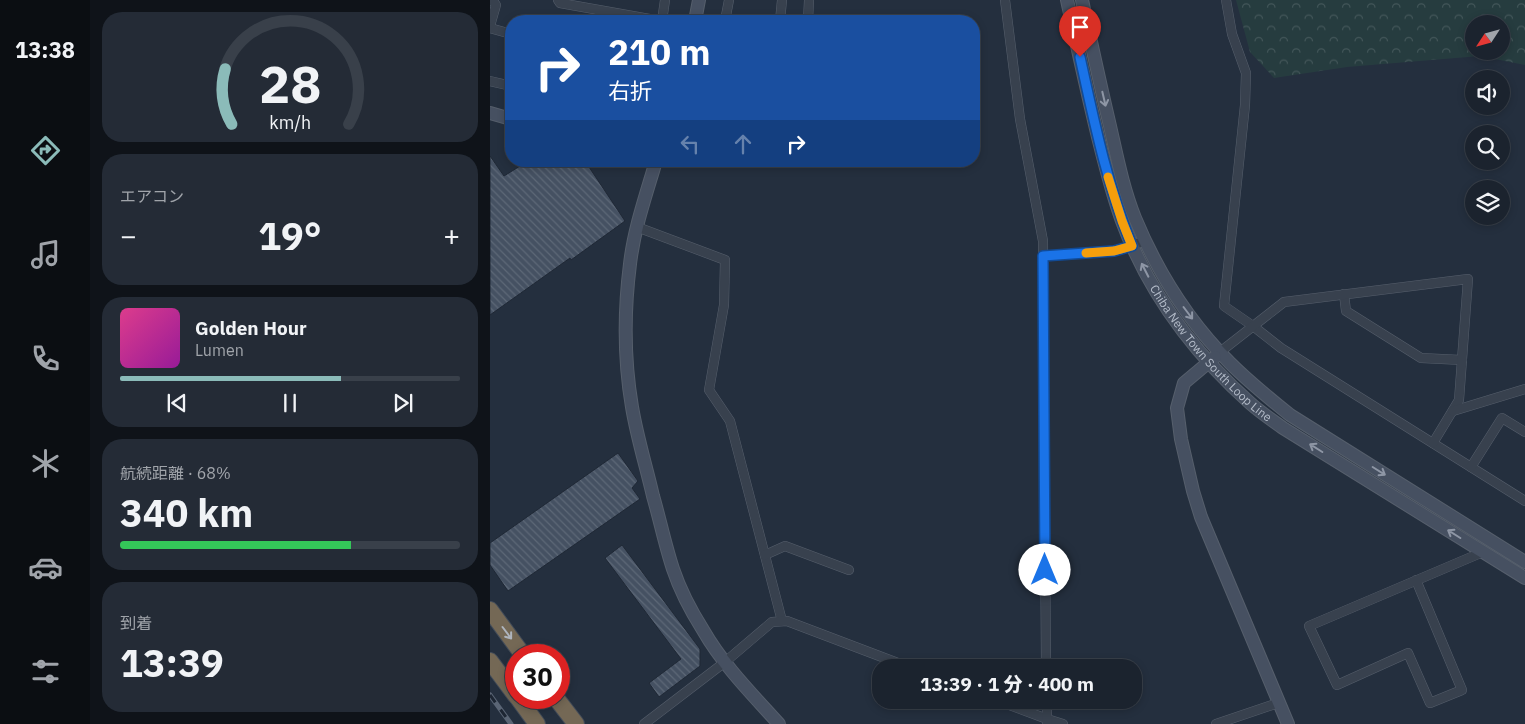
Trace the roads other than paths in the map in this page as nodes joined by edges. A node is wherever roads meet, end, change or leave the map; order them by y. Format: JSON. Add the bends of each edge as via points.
{"nodes":[{"id":1,"x":492,"y":0,"type":"edge"},
{"id":2,"x":558,"y":0,"type":"edge"},
{"id":3,"x":666,"y":0,"type":"edge"},
{"id":4,"x":699,"y":0,"type":"edge"},
{"id":5,"x":729,"y":0,"type":"edge"},
{"id":6,"x":782,"y":0,"type":"edge"},
{"id":7,"x":809,"y":0,"type":"edge"},
{"id":8,"x":1005,"y":0,"type":"edge"},
{"id":9,"x":1067,"y":0,"type":"edge"},
{"id":10,"x":1082,"y":0,"type":"edge"},
{"id":11,"x":1226,"y":0,"type":"edge"},
{"id":12,"x":627,"y":15,"type":"edge"},
{"id":13,"x":662,"y":15,"type":"edge"},
{"id":14,"x":696,"y":15,"type":"edge"},
{"id":15,"x":726,"y":15,"type":"edge"},
{"id":16,"x":781,"y":15,"type":"edge"},
{"id":17,"x":808,"y":15,"type":"edge"},
{"id":18,"x":490,"y":27,"type":"edge"},
{"id":19,"x":505,"y":32,"type":"edge"},
{"id":20,"x":490,"y":81,"type":"edge"},
{"id":21,"x":505,"y":85,"type":"edge"},
{"id":22,"x":490,"y":113,"type":"edge"},
{"id":23,"x":505,"y":117,"type":"edge"},
{"id":24,"x":654,"y":167,"type":"edge"},
{"id":25,"x":637,"y":227,"type":"junction"},
{"id":26,"x":1145,"y":240,"type":"junction"},
{"id":27,"x":1132,"y":246,"type":"junction"},
{"id":28,"x":1043,"y":256,"type":"junction"},
{"id":29,"x":1344,"y":294,"type":"junction"},
{"id":30,"x":1253,"y":326,"type":"junction"},
{"id":31,"x":1220,"y":352,"type":"junction"},
{"id":32,"x":1462,"y":360,"type":"junction"},
{"id":33,"x":1209,"y":362,"type":"junction"},
{"id":34,"x":1525,"y":389,"type":"edge"},
{"id":35,"x":1453,"y":411,"type":"junction"},
{"id":36,"x":1525,"y":432,"type":"edge"},
{"id":37,"x":1432,"y":443,"type":"junction"},
{"id":38,"x":1471,"y":467,"type":"junction"},
{"id":39,"x":1525,"y":501,"type":"edge"},
{"id":40,"x":1483,"y":552,"type":"junction"},
{"id":41,"x":764,"y":555,"type":"junction"},
{"id":42,"x":1525,"y":562,"type":"edge"},
{"id":43,"x":849,"y":570,"type":"dead end"},
{"id":44,"x":1525,"y":578,"type":"edge"},
{"id":45,"x":1416,"y":580,"type":"junction"},
{"id":46,"x":490,"y":610,"type":"edge"},
{"id":47,"x":782,"y":621,"type":"junction"},
{"id":48,"x":516,"y":644,"type":"edge"},
{"id":49,"x":886,"y":659,"type":"edge"},
{"id":50,"x":1046,"y":659,"type":"edge"},
{"id":51,"x":490,"y":661,"type":"edge"},
{"id":52,"x":725,"y":662,"type":"junction"},
{"id":53,"x":505,"y":681,"type":"edge"},
{"id":54,"x":1278,"y":704,"type":"junction"},
{"id":55,"x":526,"y":709,"type":"edge"},
{"id":56,"x":564,"y":709,"type":"edge"},
{"id":57,"x":1017,"y":709,"type":"edge"},
{"id":58,"x":1046,"y":709,"type":"edge"},
{"id":59,"x":1047,"y":722,"type":"edge"},
{"id":60,"x":538,"y":724,"type":"edge"},
{"id":61,"x":576,"y":724,"type":"edge"},
{"id":62,"x":644,"y":724,"type":"edge"},
{"id":63,"x":779,"y":724,"type":"edge"},
{"id":64,"x":1063,"y":724,"type":"edge"},
{"id":65,"x":1216,"y":724,"type":"edge"},
{"id":66,"x":1288,"y":724,"type":"edge"}],
"edges":[{"from":1,"to":18,"type":"street","via":[[496,5]]},
{"from":2,"to":12,"type":"street","via":[[560,3]]},
{"from":3,"to":13,"type":"street"},
{"from":4,"to":14,"type":"main road"},
{"from":5,"to":15,"type":"street"},
{"from":6,"to":16,"type":"street"},
{"from":7,"to":17,"type":"street"},
{"from":8,"to":28,"type":"street","via":[[1020,119]]},
{"from":9,"to":27,"type":"main road","name":"Chiba New Town South Loop Line","via":[[1109,181]]},
{"from":10,"to":26,"type":"main road","name":"Chiba New Town South Loop Line","one_way":true,"via":[[1122,179]]},
{"from":11,"to":30,"type":"street","via":[[1232,34],[1246,73],[1224,306]]},
{"from":18,"to":19,"type":"street"},
{"from":20,"to":21,"type":"street"},
{"from":22,"to":23,"type":"main road"},
{"from":24,"to":25,"type":"main road"},
{"from":25,"to":41,"type":"street","via":[[725,260],[724,305],[709,390],[730,421]]},
{"from":25,"to":52,"type":"main road","via":[[630,262],[626,321],[632,409],[673,570],[692,611]]},
{"from":26,"to":27,"type":"street"},
{"from":26,"to":31,"type":"main road","name":"Chiba New Town South Loop Line","one_way":true,"via":[[1168,284]]},
{"from":27,"to":28,"type":"street","via":[[1114,251]]},
{"from":33,"to":27,"type":"main road","name":"Chiba New Town South Loop Line","one_way":true,"via":[[1155,290]]},
{"from":28,"to":50,"type":"street"},
{"from":29,"to":30,"type":"street","via":[[1284,302]]},
{"from":29,"to":32,"type":"street","via":[[1346,311],[1420,358]]},
{"from":29,"to":32,"type":"street","via":[[1468,279]]},
{"from":30,"to":31,"type":"street"},
{"from":30,"to":37,"type":"street","via":[[1281,348]]},
{"from":31,"to":33,"type":"main road"},
{"from":31,"to":42,"type":"main road","name":"Chiba New Town South Loop Line","one_way":true,"via":[[1290,415]]},
{"from":32,"to":35,"type":"street","via":[[1460,400]]},
{"from":40,"to":33,"type":"main road","name":"Chiba New Town South Loop Line","one_way":true,"via":[[1283,428],[1251,404]]},
{"from":33,"to":54,"type":"main road","via":[[1184,383],[1177,408],[1178,423],[1201,517]]},
{"from":34,"to":35,"type":"street"},
{"from":35,"to":37,"type":"street"},
{"from":36,"to":38,"type":"street","via":[[1502,418]]},
{"from":37,"to":38,"type":"street"},
{"from":38,"to":39,"type":"street"},
{"from":40,"to":44,"type":"main road","name":"Chiba New Town South Loop Line"},
{"from":40,"to":45,"type":"street"},
{"from":41,"to":43,"type":"street","via":[[785,546]]},
{"from":41,"to":47,"type":"street"},
{"from":45,"to":45,"type":"street","via":[[1309,626],[1337,685],[1408,653],[1430,703],[1462,690]]},
{"from":46,"to":48,"type":"highway","one_way":true},
{"from":47,"to":49,"type":"street"},
{"from":47,"to":52,"type":"street","via":[[772,622]]},
{"from":51,"to":53,"type":"highway"},
{"from":52,"to":62,"type":"street"},
{"from":52,"to":63,"type":"main road"},
{"from":54,"to":65,"type":"street"},
{"from":54,"to":66,"type":"main road"},
{"from":55,"to":60,"type":"highway"},
{"from":56,"to":61,"type":"highway"},
{"from":57,"to":59,"type":"street"},
{"from":58,"to":59,"type":"street"},
{"from":59,"to":64,"type":"street"}]}
